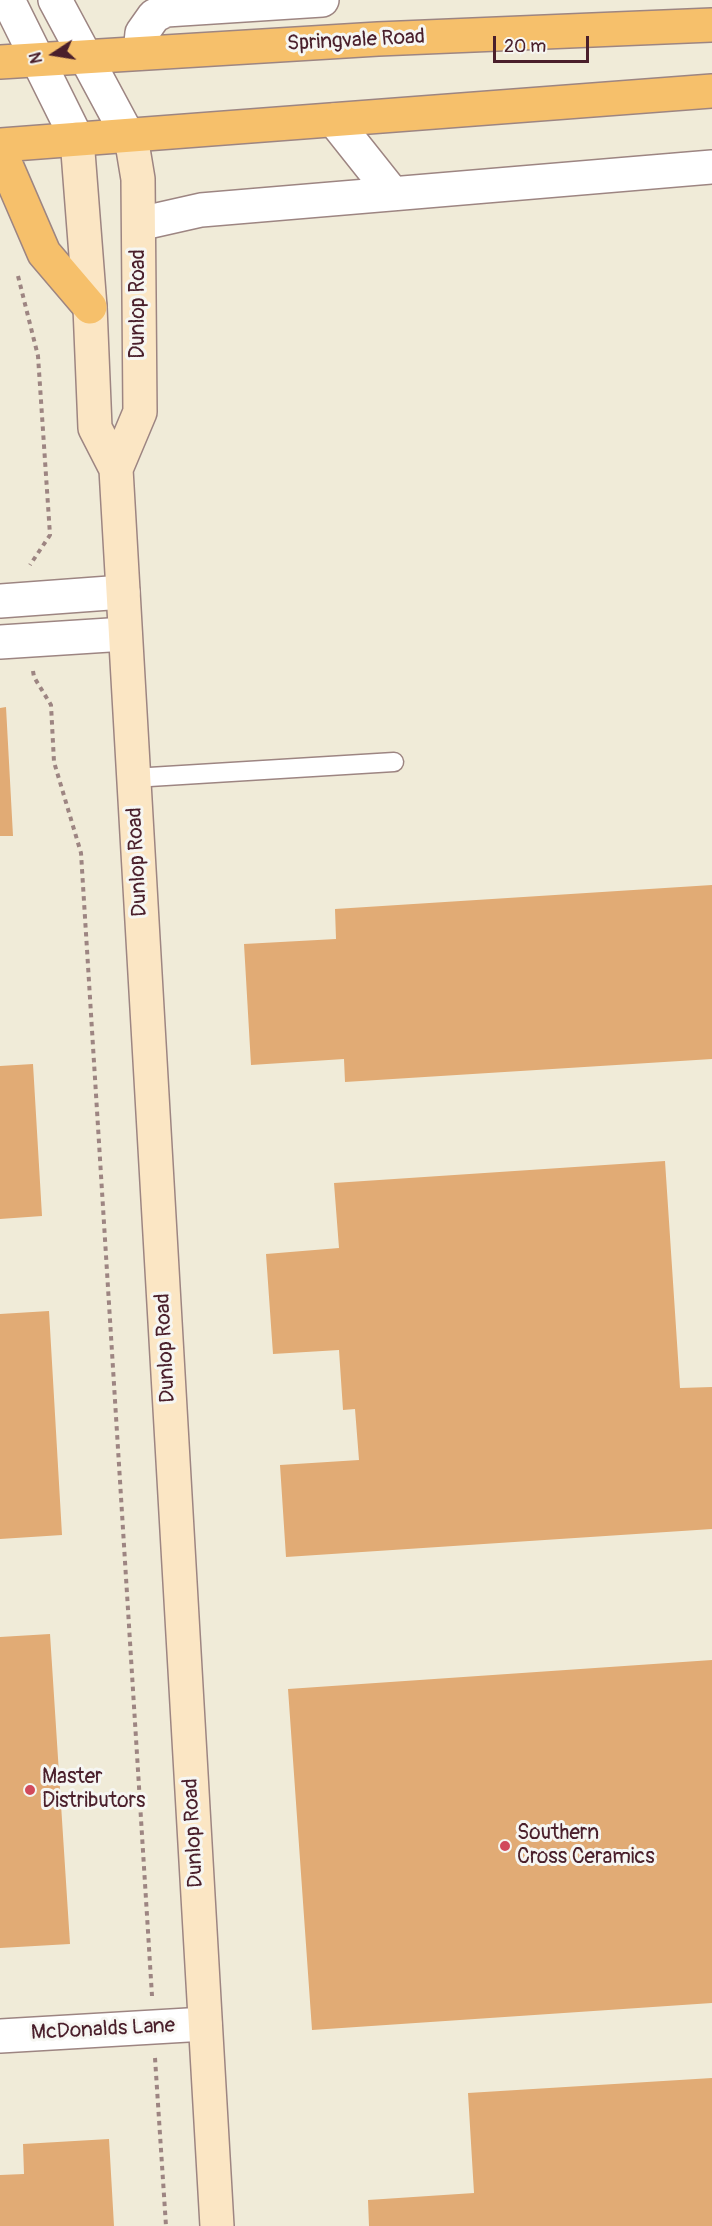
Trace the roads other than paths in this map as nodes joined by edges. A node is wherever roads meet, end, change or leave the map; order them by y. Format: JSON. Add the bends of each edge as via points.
{"nodes":[{"id":1,"x":8,"y":0,"type":"edge"},
{"id":2,"x":55,"y":0,"type":"edge"},
{"id":3,"x":322,"y":0,"type":"edge"},
{"id":4,"x":712,"y":25,"type":"edge"},
{"id":5,"x":140,"y":53,"type":"junction"},
{"id":6,"x":83,"y":56,"type":"junction"},
{"id":7,"x":39,"y":59,"type":"junction"},
{"id":8,"x":0,"y":62,"type":"edge"},
{"id":9,"x":712,"y":91,"type":"edge"},
{"id":10,"x":334,"y":120,"type":"junction"},
{"id":11,"x":128,"y":136,"type":"junction"},
{"id":12,"x":77,"y":139,"type":"junction"},
{"id":13,"x":0,"y":145,"type":"edge"},
{"id":14,"x":0,"y":151,"type":"edge"},
{"id":15,"x":712,"y":166,"type":"edge"},
{"id":16,"x":393,"y":193,"type":"junction"},
{"id":17,"x":139,"y":224,"type":"junction"},
{"id":18,"x":90,"y":307,"type":"junction"},
{"id":19,"x":116,"y":469,"type":"junction"},
{"id":20,"x":123,"y":592,"type":"junction"},
{"id":21,"x":0,"y":601,"type":"edge"},
{"id":22,"x":125,"y":634,"type":"junction"},
{"id":23,"x":16,"y":641,"type":"edge"},
{"id":24,"x":394,"y":762,"type":"dead end"},
{"id":25,"x":133,"y":778,"type":"junction"},
{"id":26,"x":205,"y":2024,"type":"junction"},
{"id":27,"x":0,"y":2037,"type":"edge"},
{"id":28,"x":217,"y":2226,"type":"edge"}],
"edges":[{"from":1,"to":7,"type":"street"},
{"from":2,"to":6,"type":"street"},
{"from":3,"to":5,"type":"street","via":[[166,10],[154,16],[142,33]]},
{"from":4,"to":5,"type":"highway","name":"Springvale Road"},
{"from":5,"to":6,"type":"highway","name":"Springvale Road"},
{"from":6,"to":7,"type":"highway","name":"Springvale Road"},
{"from":6,"to":11,"type":"street"},
{"from":7,"to":8,"type":"highway","name":"Springvale Road"},
{"from":7,"to":12,"type":"street"},
{"from":9,"to":10,"type":"highway"},
{"from":10,"to":11,"type":"highway"},
{"from":10,"to":16,"type":"street"},
{"from":11,"to":12,"type":"highway"},
{"from":11,"to":17,"type":"street","name":"Dunlop Road","via":[[136,165]]},
{"from":12,"to":13,"type":"highway"},
{"from":12,"to":18,"type":"street","name":"Dunlop Road"},
{"from":14,"to":18,"type":"highway","via":[[44,253]]},
{"from":15,"to":16,"type":"street"},
{"from":16,"to":17,"type":"street","via":[[201,210]]},
{"from":17,"to":19,"type":"street","name":"Dunlop Road","via":[[140,412]]},
{"from":18,"to":19,"type":"street","name":"Dunlop Road","via":[[95,428]]},
{"from":19,"to":20,"type":"street","name":"Dunlop Road"},
{"from":20,"to":21,"type":"street"},
{"from":20,"to":22,"type":"street","name":"Dunlop Road"},
{"from":22,"to":23,"type":"street"},
{"from":22,"to":25,"type":"street","name":"Dunlop Road"},
{"from":24,"to":25,"type":"lane"},
{"from":25,"to":26,"type":"street","name":"Dunlop Road"},
{"from":26,"to":27,"type":"street","name":"McDonalds Lane"},
{"from":26,"to":28,"type":"street","name":"Dunlop Road"}]}
